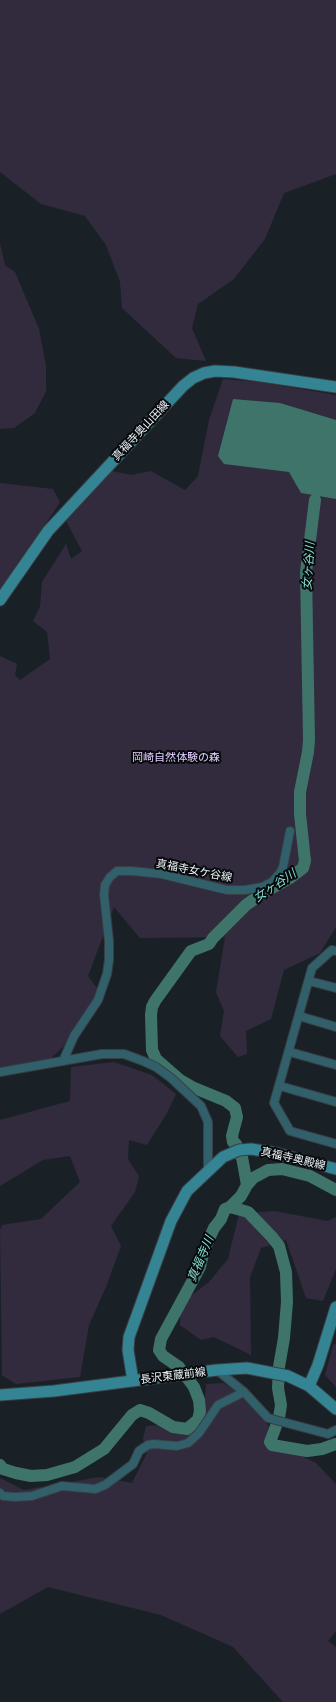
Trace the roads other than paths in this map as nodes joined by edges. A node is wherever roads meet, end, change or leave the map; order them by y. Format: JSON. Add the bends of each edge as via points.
{"nodes":[{"id":1,"x":336,"y":387,"type":"edge"},
{"id":2,"x":0,"y":600,"type":"edge"},
{"id":3,"x":290,"y":831,"type":"dead end"},
{"id":4,"x":336,"y":951,"type":"edge"},
{"id":5,"x":309,"y":980,"type":"junction"},
{"id":6,"x":336,"y":988,"type":"edge"},
{"id":7,"x":299,"y":1016,"type":"junction"},
{"id":8,"x":336,"y":1026,"type":"edge"},
{"id":9,"x":290,"y":1052,"type":"junction"},
{"id":10,"x":63,"y":1061,"type":"junction"},
{"id":11,"x":336,"y":1065,"type":"edge"},
{"id":12,"x":0,"y":1072,"type":"edge"},
{"id":13,"x":280,"y":1086,"type":"junction"},
{"id":14,"x":336,"y":1102,"type":"edge"},
{"id":15,"x":336,"y":1144,"type":"edge"},
{"id":16,"x":336,"y":1169,"type":"edge"},
{"id":17,"x":208,"y":1170,"type":"junction"},
{"id":18,"x":336,"y":1307,"type":"edge"},
{"id":19,"x":217,"y":1370,"type":"junction"},
{"id":20,"x":133,"y":1381,"type":"junction"},
{"id":21,"x":309,"y":1386,"type":"junction"},
{"id":22,"x":244,"y":1392,"type":"junction"},
{"id":23,"x":0,"y":1395,"type":"edge"},
{"id":24,"x":336,"y":1409,"type":"edge"},
{"id":25,"x":336,"y":1430,"type":"edge"},
{"id":26,"x":0,"y":1493,"type":"edge"}],
"edges":[{"from":1,"to":2,"type":"street","name":"真福寺奥山田線","via":[[234,372],[215,371],[193,378],[48,531]]},
{"from":3,"to":10,"type":"street","name":"真福寺女ケ谷線","via":[[280,873],[272,882],[262,887],[227,890],[161,874],[132,871],[118,871],[110,877],[105,885],[104,895],[109,941],[107,974],[98,1000],[74,1036]]},
{"from":4,"to":5,"type":"street","via":[[332,950],[312,968]]},
{"from":5,"to":6,"type":"street"},
{"from":5,"to":7,"type":"street"},
{"from":7,"to":8,"type":"street"},
{"from":7,"to":9,"type":"street"},
{"from":9,"to":11,"type":"street"},
{"from":9,"to":13,"type":"street"},
{"from":10,"to":12,"type":"street"},
{"from":10,"to":17,"type":"street","via":[[102,1054],[124,1054],[150,1064],[166,1074],[201,1106],[208,1122]]},
{"from":13,"to":14,"type":"street"},
{"from":13,"to":15,"type":"street","via":[[274,1103],[290,1131]]},
{"from":16,"to":17,"type":"street","name":"真福寺奥殿線","via":[[276,1153],[244,1149],[228,1154]]},
{"from":17,"to":20,"type":"street","name":"真福寺奥殿線","via":[[187,1191],[170,1221],[131,1329],[128,1350]]},
{"from":18,"to":21,"type":"street"},
{"from":19,"to":20,"type":"street","name":"長沢東蔵前線"},
{"from":19,"to":21,"type":"street","name":"長沢東蔵前線","via":[[247,1368],[273,1372]]},
{"from":19,"to":22,"type":"street"},
{"from":20,"to":23,"type":"street","name":"長沢東蔵前線"},
{"from":21,"to":24,"type":"street","name":"長沢東蔵前線"},
{"from":22,"to":25,"type":"street","via":[[271,1420],[328,1434]]},
{"from":22,"to":26,"type":"street","via":[[218,1405],[199,1433],[188,1443],[177,1446],[148,1445],[139,1451],[133,1464],[105,1485],[94,1489],[62,1486],[32,1496],[3,1496]]}]}
